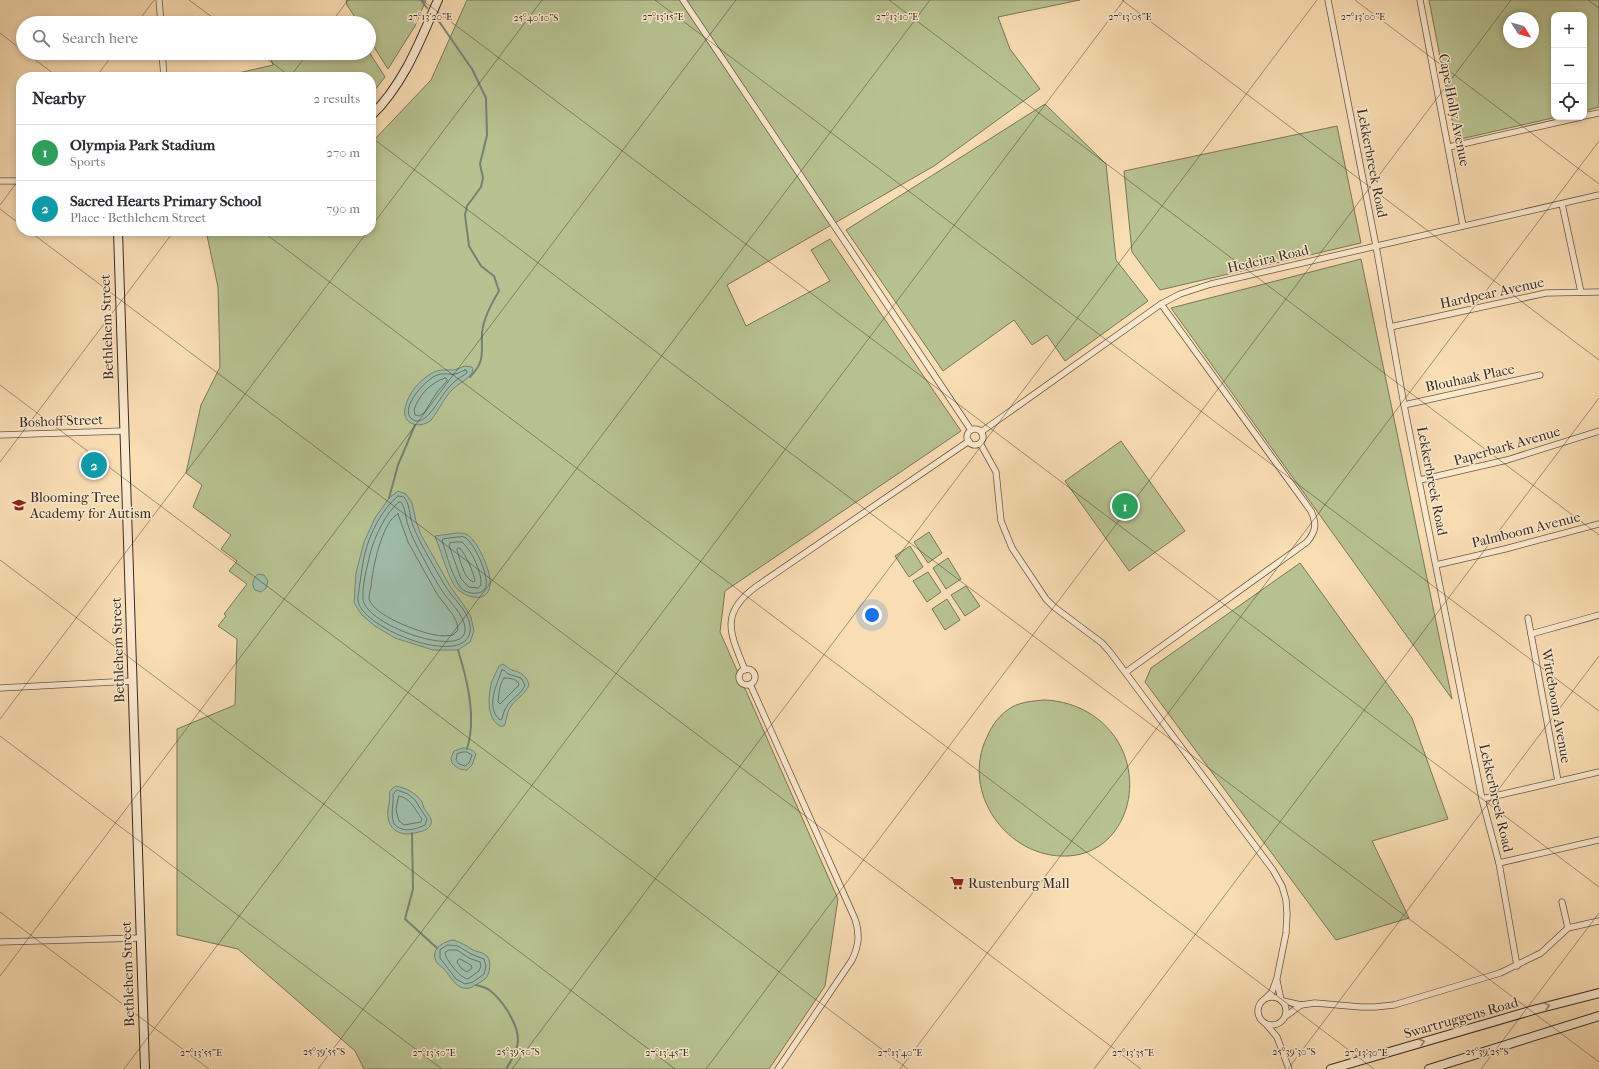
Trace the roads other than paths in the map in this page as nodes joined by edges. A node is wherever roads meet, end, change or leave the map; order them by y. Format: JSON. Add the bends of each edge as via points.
{"nodes":[{"id":1,"x":159,"y":0,"type":"edge"},
{"id":2,"x":438,"y":0,"type":"edge"},
{"id":3,"x":683,"y":0,"type":"edge"},
{"id":4,"x":1328,"y":0,"type":"edge"},
{"id":5,"x":1420,"y":0,"type":"edge"},
{"id":6,"x":160,"y":16,"type":"edge"},
{"id":7,"x":163,"y":60,"type":"edge"},
{"id":8,"x":164,"y":72,"type":"edge"},
{"id":9,"x":376,"y":110,"type":"edge"},
{"id":10,"x":1599,"y":113,"type":"edge"},
{"id":11,"x":1587,"y":115,"type":"edge"},
{"id":12,"x":1568,"y":120,"type":"edge"},
{"id":13,"x":1449,"y":147,"type":"junction"},
{"id":14,"x":0,"y":181,"type":"edge"},
{"id":15,"x":16,"y":181,"type":"edge"},
{"id":16,"x":1599,"y":196,"type":"edge"},
{"id":17,"x":1562,"y":204,"type":"junction"},
{"id":18,"x":1463,"y":226,"type":"junction"},
{"id":19,"x":118,"y":236,"type":"edge"},
{"id":20,"x":1376,"y":246,"type":"junction"},
{"id":21,"x":1581,"y":292,"type":"junction"},
{"id":22,"x":1599,"y":292,"type":"edge"},
{"id":23,"x":1161,"y":304,"type":"junction"},
{"id":24,"x":1390,"y":327,"type":"junction"},
{"id":25,"x":1540,"y":375,"type":"dead end"},
{"id":26,"x":1404,"y":405,"type":"junction"},
{"id":27,"x":971,"y":430,"type":"junction"},
{"id":28,"x":124,"y":431,"type":"junction"},
{"id":29,"x":1599,"y":431,"type":"edge"},
{"id":30,"x":981,"y":432,"type":"junction"},
{"id":31,"x":0,"y":435,"type":"edge"},
{"id":32,"x":969,"y":441,"type":"junction"},
{"id":33,"x":980,"y":443,"type":"junction"},
{"id":34,"x":1420,"y":480,"type":"junction"},
{"id":35,"x":1599,"y":524,"type":"edge"},
{"id":36,"x":1436,"y":565,"type":"junction"},
{"id":37,"x":1599,"y":615,"type":"edge"},
{"id":38,"x":1528,"y":618,"type":"dead end"},
{"id":39,"x":1531,"y":634,"type":"junction"},
{"id":40,"x":745,"y":670,"type":"junction"},
{"id":41,"x":1126,"y":672,"type":"junction"},
{"id":42,"x":132,"y":681,"type":"junction"},
{"id":43,"x":750,"y":684,"type":"junction"},
{"id":44,"x":0,"y":688,"type":"edge"},
{"id":45,"x":1599,"y":772,"type":"edge"},
{"id":46,"x":1558,"y":781,"type":"junction"},
{"id":47,"x":1482,"y":799,"type":"junction"},
{"id":48,"x":1599,"y":840,"type":"edge"},
{"id":49,"x":1499,"y":863,"type":"junction"},
{"id":50,"x":1562,"y":902,"type":"dead end"},
{"id":51,"x":1599,"y":921,"type":"edge"},
{"id":52,"x":1568,"y":928,"type":"junction"},
{"id":53,"x":140,"y":938,"type":"junction"},
{"id":54,"x":0,"y":942,"type":"edge"},
{"id":55,"x":1517,"y":966,"type":"junction"},
{"id":56,"x":1277,"y":978,"type":"junction"},
{"id":57,"x":1599,"y":993,"type":"edge"},
{"id":58,"x":1266,"y":998,"type":"junction"},
{"id":59,"x":1282,"y":1000,"type":"junction"},
{"id":60,"x":1302,"y":1005,"type":"junction"},
{"id":61,"x":1286,"y":1016,"type":"junction"},
{"id":62,"x":1599,"y":1016,"type":"edge"},
{"id":63,"x":1280,"y":1023,"type":"junction"},
{"id":64,"x":1266,"y":1024,"type":"junction"},
{"id":65,"x":1277,"y":1037,"type":"junction"},
{"id":66,"x":145,"y":1069,"type":"edge"},
{"id":67,"x":778,"y":1069,"type":"edge"},
{"id":68,"x":1288,"y":1069,"type":"edge"},
{"id":69,"x":1331,"y":1069,"type":"edge"},
{"id":70,"x":1429,"y":1069,"type":"edge"}],
"edges":[{"from":1,"to":6,"type":"street"},
{"from":2,"to":9,"type":"main road","via":[[406,70]]},
{"from":3,"to":27,"type":"street"},
{"from":4,"to":20,"type":"street","name":"Lekkerbreek Road"},
{"from":5,"to":13,"type":"street","name":"Cape Holly Avenue"},
{"from":7,"to":8,"type":"street"},
{"from":10,"to":11,"type":"street"},
{"from":12,"to":13,"type":"street"},
{"from":13,"to":18,"type":"street","name":"Cape Holly Avenue"},
{"from":14,"to":15,"type":"street"},
{"from":16,"to":17,"type":"street","name":"Hedeira Road"},
{"from":17,"to":18,"type":"street","name":"Hedeira Road"},
{"from":17,"to":21,"type":"street"},
{"from":18,"to":20,"type":"street","name":"Hedeira Road"},
{"from":19,"to":28,"type":"main road","name":"Bethlehem Street"},
{"from":20,"to":23,"type":"street","name":"Hedeira Road","via":[[1211,284],[1180,294]]},
{"from":20,"to":24,"type":"street","name":"Lekkerbreek Road"},
{"from":21,"to":22,"type":"street","name":"Hardpear Avenue"},
{"from":21,"to":24,"type":"street","name":"Hardpear Avenue","via":[[1546,293]]},
{"from":23,"to":30,"type":"street","name":"Hedeira Road"},
{"from":23,"to":41,"type":"street","via":[[1311,511],[1316,527],[1307,542]]},
{"from":24,"to":26,"type":"street","name":"Lekkerbreek Road"},
{"from":25,"to":26,"type":"street","name":"Blouhaak Place"},
{"from":26,"to":34,"type":"street","name":"Lekkerbreek Road"},
{"from":27,"to":30,"type":"street"},
{"from":27,"to":32,"type":"street"},
{"from":28,"to":31,"type":"street","name":"Boshoff Street"},
{"from":28,"to":42,"type":"main road","name":"Bethlehem Street"},
{"from":29,"to":34,"type":"street","name":"Paperbark Avenue","via":[[1507,460]]},
{"from":30,"to":33,"type":"street","via":[[983,438]]},
{"from":32,"to":33,"type":"street"},
{"from":32,"to":40,"type":"street","via":[[740,599],[730,626]]},
{"from":33,"to":41,"type":"street","via":[[996,472],[1001,521],[1012,548],[1046,599],[1102,643]]},
{"from":34,"to":36,"type":"street","name":"Lekkerbreek Road"},
{"from":35,"to":36,"type":"street","name":"Palmboom Avenue"},
{"from":36,"to":47,"type":"street","name":"Lekkerbreek Road"},
{"from":37,"to":39,"type":"street","name":"Witteboom Avenue"},
{"from":38,"to":39,"type":"street","name":"Witteboom Avenue"},
{"from":39,"to":46,"type":"street","name":"Witteboom Avenue"},
{"from":40,"to":43,"type":"street","via":[[754,673],[754,681]]},
{"from":40,"to":43,"type":"street","via":[[741,672],[740,679],[745,684]]},
{"from":41,"to":56,"type":"street","via":[[1273,870],[1282,886],[1286,900],[1286,933]]},
{"from":42,"to":44,"type":"street"},
{"from":42,"to":53,"type":"main road","name":"Bethlehem Street"},
{"from":43,"to":67,"type":"street","via":[[855,919],[859,934],[852,960]]},
{"from":45,"to":46,"type":"street"},
{"from":46,"to":47,"type":"street"},
{"from":47,"to":49,"type":"street","name":"Lekkerbreek Road"},
{"from":48,"to":49,"type":"street"},
{"from":49,"to":55,"type":"street","name":"Lekkerbreek Road"},
{"from":50,"to":52,"type":"street"},
{"from":51,"to":52,"type":"street"},
{"from":52,"to":55,"type":"street","via":[[1541,953]]},
{"from":53,"to":54,"type":"street"},
{"from":53,"to":66,"type":"main road","name":"Bethlehem Street"},
{"from":55,"to":60,"type":"street","via":[[1394,1004],[1375,1007]]},
{"from":56,"to":58,"type":"street","via":[[1272,992]]},
{"from":56,"to":59,"type":"street"},
{"from":69,"to":57,"type":"main road","name":"Swartruggens Road","one_way":true},
{"from":58,"to":59,"type":"street"},
{"from":58,"to":64,"type":"street","via":[[1260,1004],[1258,1012]]},
{"from":59,"to":60,"type":"street"},
{"from":59,"to":61,"type":"street","via":[[1286,1007]]},
{"from":60,"to":61,"type":"street"},
{"from":61,"to":63,"type":"street"},
{"from":62,"to":70,"type":"main road"},
{"from":63,"to":64,"type":"street"},
{"from":63,"to":65,"type":"street"},
{"from":64,"to":65,"type":"street"},
{"from":65,"to":68,"type":"street"}]}
